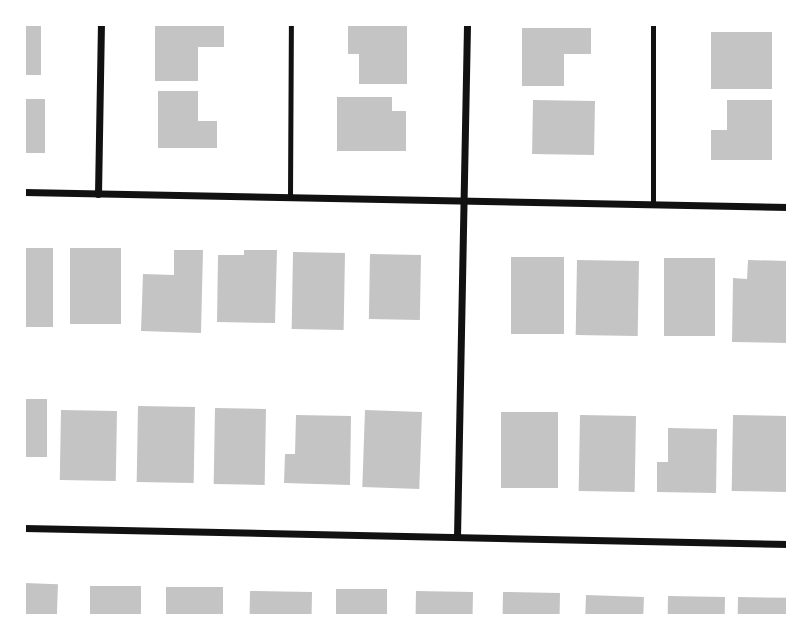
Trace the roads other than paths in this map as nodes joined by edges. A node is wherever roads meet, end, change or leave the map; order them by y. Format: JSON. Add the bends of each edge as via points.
{"nodes":[{"id":1,"x":101,"y":24,"type":"edge"},
{"id":2,"x":291,"y":24,"type":"edge"},
{"id":3,"x":467,"y":24,"type":"edge"},
{"id":4,"x":653,"y":24,"type":"edge"},
{"id":5,"x":24,"y":192,"type":"edge"},
{"id":6,"x":98,"y":194,"type":"junction"},
{"id":7,"x":290,"y":197,"type":"junction"},
{"id":8,"x":463,"y":200,"type":"junction"},
{"id":9,"x":653,"y":204,"type":"junction"},
{"id":10,"x":788,"y":206,"type":"edge"},
{"id":11,"x":24,"y":528,"type":"edge"},
{"id":12,"x":457,"y":537,"type":"junction"},
{"id":13,"x":788,"y":544,"type":"edge"}],
"edges":[{"from":1,"to":6,"type":"street"},
{"from":2,"to":7,"type":"lane"},
{"from":3,"to":8,"type":"street"},
{"from":4,"to":9,"type":"lane"},
{"from":5,"to":6,"type":"street"},
{"from":6,"to":7,"type":"street"},
{"from":7,"to":8,"type":"street"},
{"from":8,"to":9,"type":"street"},
{"from":8,"to":12,"type":"street"},
{"from":9,"to":10,"type":"street"},
{"from":11,"to":12,"type":"street"},
{"from":12,"to":13,"type":"street"}]}
